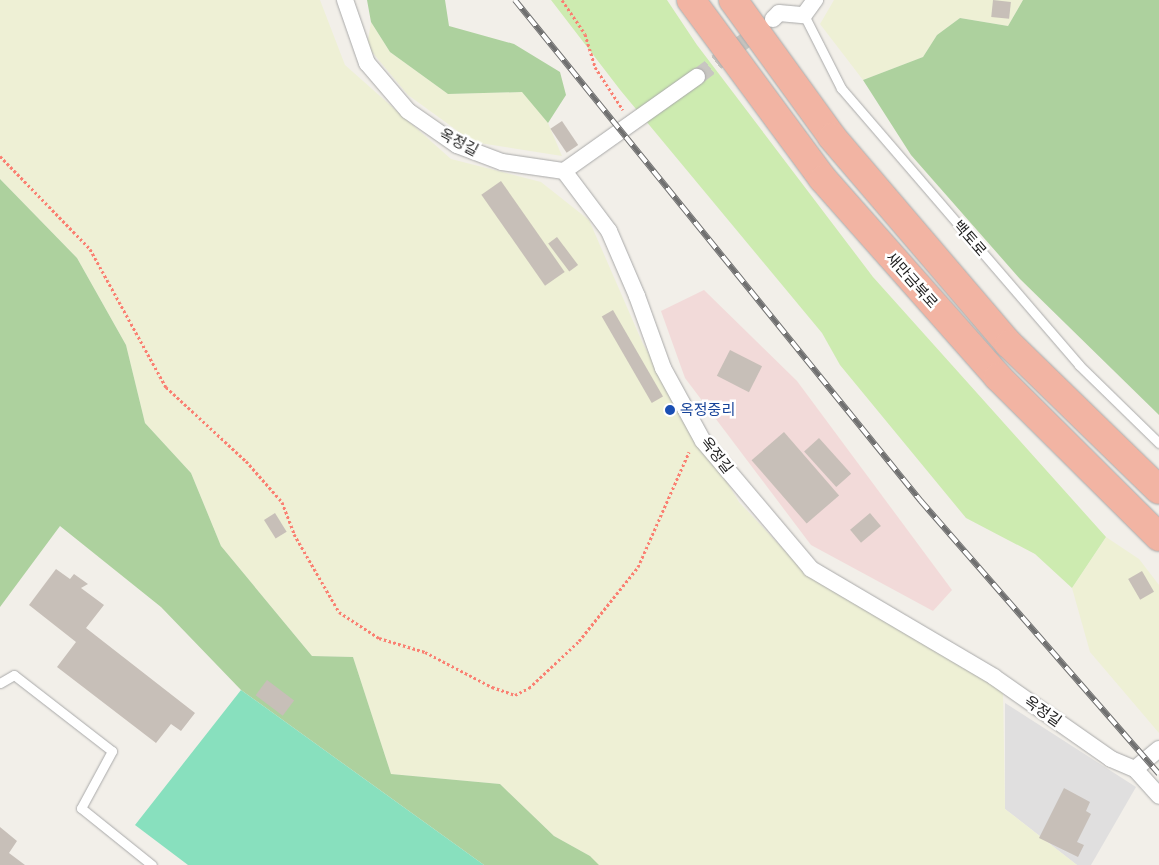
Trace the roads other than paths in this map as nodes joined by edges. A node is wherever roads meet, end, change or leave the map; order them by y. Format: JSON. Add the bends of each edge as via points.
{"nodes":[{"id":1,"x":345,"y":0,"type":"edge"},
{"id":2,"x":691,"y":0,"type":"edge"},
{"id":3,"x":733,"y":0,"type":"edge"},
{"id":4,"x":815,"y":0,"type":"edge"},
{"id":5,"x":804,"y":15,"type":"junction"},
{"id":6,"x":773,"y":19,"type":"tunnel mouth"},
{"id":7,"x":697,"y":77,"type":"tunnel mouth"},
{"id":8,"x":564,"y":171,"type":"junction"},
{"id":9,"x":1159,"y":443,"type":"edge"},
{"id":10,"x":1159,"y":490,"type":"edge"},
{"id":11,"x":1159,"y":537,"type":"edge"},
{"id":12,"x":0,"y":683,"type":"edge"},
{"id":13,"x":1159,"y":749,"type":"edge"},
{"id":14,"x":1135,"y":769,"type":"junction"},
{"id":15,"x":1159,"y":796,"type":"edge"},
{"id":16,"x":152,"y":865,"type":"edge"}],
"edges":[{"from":1,"to":8,"type":"street","name":"옥정길","via":[[367,62],[408,111],[458,145],[502,162]]},
{"from":2,"to":11,"type":"highway","name":"새만금북로","via":[[823,179],[998,377]]},
{"from":3,"to":10,"type":"highway","name":"새만금북로","via":[[832,137],[1009,344]]},
{"from":4,"to":5,"type":"street"},
{"from":5,"to":6,"type":"street","via":[[780,13]]},
{"from":5,"to":9,"type":"lane","name":"백토로","via":[[841,88],[1079,365]]},
{"from":7,"to":8,"type":"street"},
{"from":8,"to":14,"type":"street","name":"옥정길","via":[[609,231],[638,296],[663,368],[703,440],[811,569],[994,677],[1111,759]]},
{"from":12,"to":16,"type":"lane","via":[[14,675],[112,751],[81,808]]},
{"from":13,"to":14,"type":"street"},
{"from":14,"to":15,"type":"street","name":"옥정길"}]}
